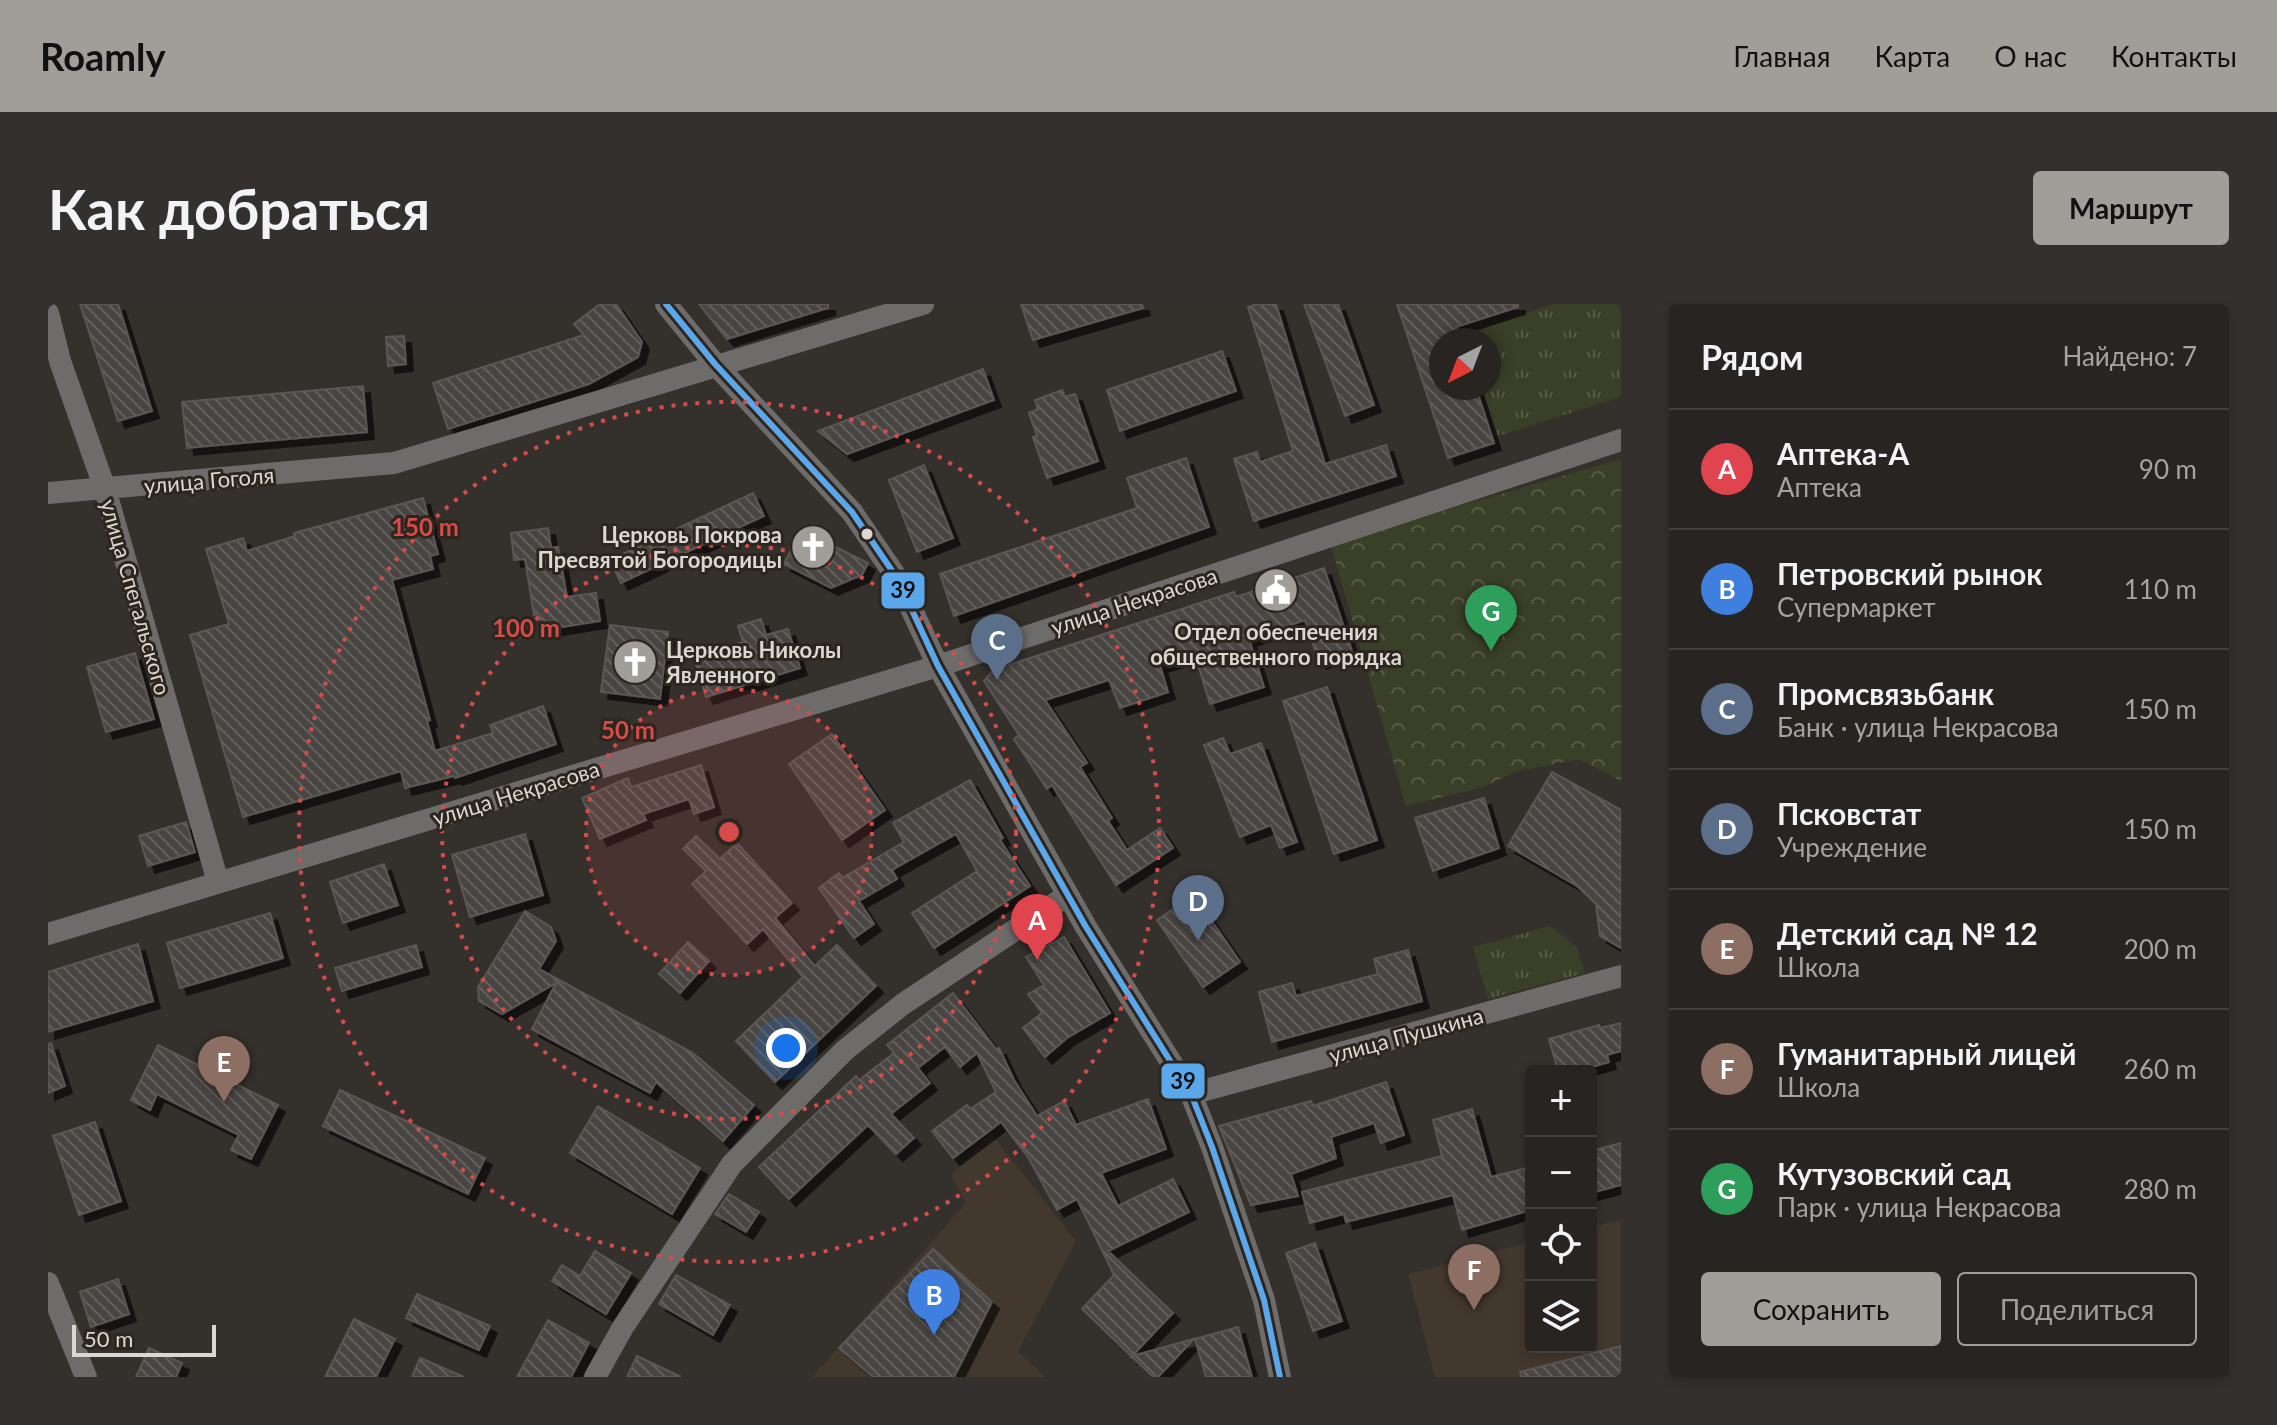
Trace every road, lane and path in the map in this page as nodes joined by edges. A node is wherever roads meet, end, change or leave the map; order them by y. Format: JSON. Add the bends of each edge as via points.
{"nodes":[{"id":1,"x":666,"y":304,"type":"edge"},
{"id":2,"x":923,"y":304,"type":"edge"},
{"id":3,"x":48,"y":313,"type":"edge"},
{"id":4,"x":715,"y":364,"type":"junction"},
{"id":5,"x":1621,"y":440,"type":"edge"},
{"id":6,"x":105,"y":489,"type":"junction"},
{"id":7,"x":48,"y":493,"type":"edge"},
{"id":8,"x":938,"y":666,"type":"junction"},
{"id":9,"x":218,"y":882,"type":"junction"},
{"id":10,"x":1068,"y":895,"type":"junction"},
{"id":11,"x":48,"y":934,"type":"edge"},
{"id":12,"x":1621,"y":976,"type":"edge"},
{"id":13,"x":1191,"y":1094,"type":"junction"},
{"id":14,"x":48,"y":1283,"type":"edge"},
{"id":15,"x":86,"y":1377,"type":"edge"},
{"id":16,"x":595,"y":1377,"type":"edge"},
{"id":17,"x":1280,"y":1377,"type":"edge"}],
"edges":[{"from":1,"to":4,"type":"street"},
{"from":2,"to":4,"type":"street","name":"улица Гоголя"},
{"from":3,"to":6,"type":"street","name":"улица Спегальского"},
{"from":4,"to":6,"type":"street","name":"улица Гоголя","via":[[394,463]]},
{"from":4,"to":8,"type":"street","via":[[868,533],[897,578]]},
{"from":5,"to":8,"type":"street","name":"улица Некрасова"},
{"from":6,"to":7,"type":"street","name":"улица Гоголя"},
{"from":6,"to":9,"type":"street","name":"улица Спегальского"},
{"from":8,"to":9,"type":"street","name":"улица Некрасова"},
{"from":8,"to":10,"type":"street"},
{"from":9,"to":11,"type":"street","name":"улица Некрасова"},
{"from":10,"to":13,"type":"street"},
{"from":10,"to":16,"type":"street","via":[[845,1050],[732,1164]]},
{"from":12,"to":13,"type":"street","name":"улица Пушкина"},
{"from":13,"to":17,"type":"street","via":[[1264,1300]]},
{"from":14,"to":15,"type":"street"}]}
